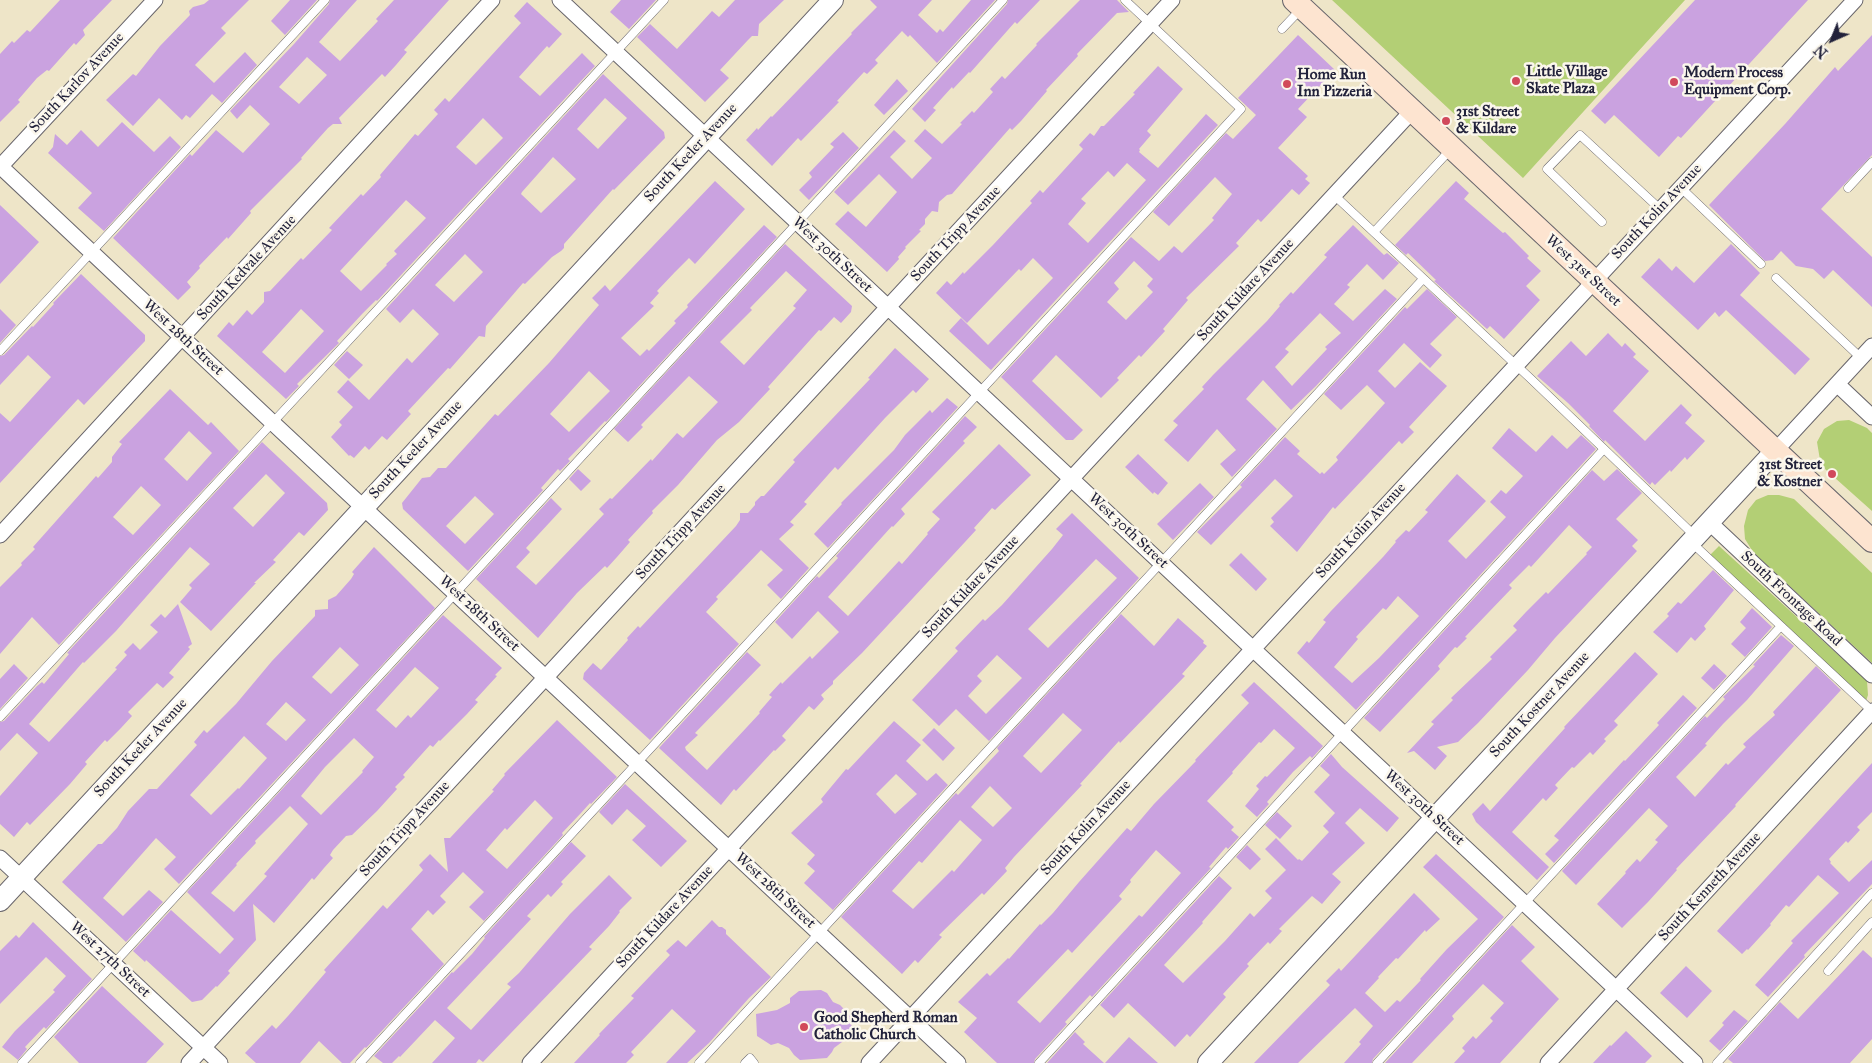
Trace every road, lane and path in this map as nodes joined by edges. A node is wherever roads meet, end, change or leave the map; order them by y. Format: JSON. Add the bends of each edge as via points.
{"nodes":[{"id":1,"x":155,"y":0,"type":"edge"},
{"id":2,"x":325,"y":0,"type":"edge"},
{"id":3,"x":492,"y":0,"type":"edge"},
{"id":4,"x":560,"y":0,"type":"edge"},
{"id":5,"x":664,"y":0,"type":"edge"},
{"id":6,"x":833,"y":0,"type":"edge"},
{"id":7,"x":1003,"y":0,"type":"edge"},
{"id":8,"x":1125,"y":0,"type":"edge"},
{"id":9,"x":1172,"y":0,"type":"edge"},
{"id":10,"x":1855,"y":0,"type":"edge"},
{"id":11,"x":1298,"y":4,"type":"edge"},
{"id":12,"x":1150,"y":24,"type":"junction"},
{"id":13,"x":1282,"y":30,"type":"dead end"},
{"id":14,"x":616,"y":52,"type":"junction"},
{"id":15,"x":1412,"y":110,"type":"junction"},
{"id":16,"x":706,"y":137,"type":"junction"},
{"id":17,"x":1452,"y":148,"type":"junction"},
{"id":18,"x":1872,"y":162,"type":"edge"},
{"id":19,"x":0,"y":166,"type":"edge"},
{"id":20,"x":1680,"y":188,"type":"junction"},
{"id":21,"x":1848,"y":188,"type":"dead end"},
{"id":22,"x":1334,"y":195,"type":"junction"},
{"id":23,"x":1660,"y":209,"type":"junction"},
{"id":24,"x":798,"y":222,"type":"junction"},
{"id":25,"x":1602,"y":222,"type":"dead end"},
{"id":26,"x":1374,"y":232,"type":"junction"},
{"id":27,"x":92,"y":252,"type":"junction"},
{"id":28,"x":1761,"y":264,"type":"dead end"},
{"id":29,"x":1776,"y":278,"type":"dead end"},
{"id":30,"x":1423,"y":279,"type":"junction"},
{"id":31,"x":1594,"y":280,"type":"junction"},
{"id":32,"x":888,"y":307,"type":"junction"},
{"id":33,"x":183,"y":337,"type":"junction"},
{"id":34,"x":1872,"y":346,"type":"edge"},
{"id":35,"x":0,"y":351,"type":"edge"},
{"id":36,"x":1861,"y":358,"type":"junction"},
{"id":37,"x":1516,"y":365,"type":"junction"},
{"id":38,"x":1837,"y":384,"type":"junction"},
{"id":39,"x":980,"y":392,"type":"junction"},
{"id":40,"x":1872,"y":417,"type":"edge"},
{"id":41,"x":273,"y":423,"type":"junction"},
{"id":42,"x":1603,"y":450,"type":"junction"},
{"id":43,"x":1776,"y":450,"type":"junction"},
{"id":44,"x":1072,"y":478,"type":"junction"},
{"id":45,"x":364,"y":507,"type":"junction"},
{"id":46,"x":1709,"y":522,"type":"junction"},
{"id":47,"x":0,"y":534,"type":"edge"},
{"id":48,"x":1693,"y":540,"type":"junction"},
{"id":49,"x":1872,"y":541,"type":"edge"},
{"id":50,"x":1161,"y":562,"type":"junction"},
{"id":51,"x":456,"y":593,"type":"junction"},
{"id":52,"x":1781,"y":626,"type":"junction"},
{"id":53,"x":1253,"y":648,"type":"junction"},
{"id":54,"x":1872,"y":675,"type":"edge"},
{"id":55,"x":546,"y":677,"type":"junction"},
{"id":56,"x":1872,"y":711,"type":"edge"},
{"id":57,"x":0,"y":718,"type":"edge"},
{"id":58,"x":1343,"y":732,"type":"junction"},
{"id":59,"x":638,"y":762,"type":"junction"},
{"id":60,"x":1435,"y":818,"type":"junction"},
{"id":61,"x":729,"y":848,"type":"junction"},
{"id":62,"x":0,"y":858,"type":"edge"},
{"id":63,"x":21,"y":878,"type":"junction"},
{"id":64,"x":1872,"y":893,"type":"edge"},
{"id":65,"x":0,"y":901,"type":"edge"},
{"id":66,"x":1525,"y":903,"type":"junction"},
{"id":67,"x":1872,"y":922,"type":"edge"},
{"id":68,"x":819,"y":933,"type":"junction"},
{"id":69,"x":113,"y":963,"type":"junction"},
{"id":70,"x":1828,"y":971,"type":"dead end"},
{"id":71,"x":1616,"y":989,"type":"junction"},
{"id":72,"x":910,"y":1018,"type":"junction"},
{"id":73,"x":203,"y":1047,"type":"junction"},
{"id":74,"x":22,"y":1063,"type":"edge"},
{"id":75,"x":189,"y":1063,"type":"edge"},
{"id":76,"x":220,"y":1063,"type":"edge"},
{"id":77,"x":360,"y":1063,"type":"edge"},
{"id":78,"x":530,"y":1063,"type":"edge"},
{"id":79,"x":699,"y":1063,"type":"edge"},
{"id":80,"x":745,"y":1063,"type":"edge"},
{"id":81,"x":754,"y":1063,"type":"edge"},
{"id":82,"x":869,"y":1063,"type":"edge"},
{"id":83,"x":958,"y":1063,"type":"edge"},
{"id":84,"x":1039,"y":1063,"type":"edge"},
{"id":85,"x":1208,"y":1063,"type":"edge"},
{"id":86,"x":1377,"y":1063,"type":"edge"},
{"id":87,"x":1548,"y":1063,"type":"edge"},
{"id":88,"x":1695,"y":1063,"type":"edge"},
{"id":89,"x":1717,"y":1063,"type":"edge"}],
"edges":[{"from":1,"to":19,"type":"street","name":"South Karlov Avenue"},
{"from":2,"to":27,"type":"lane"},
{"from":3,"to":33,"type":"street","name":"South Kedvale Avenue"},
{"from":4,"to":14,"type":"street","name":"West 30th Street"},
{"from":5,"to":14,"type":"lane"},
{"from":6,"to":16,"type":"street","name":"South Keeler Avenue"},
{"from":7,"to":24,"type":"lane"},
{"from":8,"to":12,"type":"lane"},
{"from":9,"to":12,"type":"street","name":"South Tripp Avenue"},
{"from":10,"to":20,"type":"street","name":"South Kolin Avenue"},
{"from":11,"to":13,"type":"lane"},
{"from":11,"to":15,"type":"main road","name":"West 31st Street"},
{"from":12,"to":32,"type":"street","name":"South Tripp Avenue"},
{"from":12,"to":39,"type":"lane","via":[[1241,108]]},
{"from":14,"to":16,"type":"street","name":"West 30th Street"},
{"from":14,"to":41,"type":"lane"},
{"from":15,"to":17,"type":"main road","name":"West 31st Street"},
{"from":15,"to":22,"type":"street","name":"South Kildare Avenue"},
{"from":16,"to":24,"type":"street","name":"West 30th Street"},
{"from":16,"to":45,"type":"street","name":"South Keeler Avenue"},
{"from":17,"to":26,"type":"lane"},
{"from":17,"to":31,"type":"main road","name":"West 31st Street"},
{"from":18,"to":21,"type":"lane"},
{"from":19,"to":27,"type":"street","name":"West 28th Street"},
{"from":20,"to":23,"type":"street","name":"South Kolin Avenue"},
{"from":20,"to":28,"type":"lane"},
{"from":22,"to":26,"type":"lane"},
{"from":22,"to":44,"type":"street","name":"South Kildare Avenue"},
{"from":23,"to":25,"type":"lane","via":[[1580,135],[1547,170]]},
{"from":23,"to":31,"type":"street","name":"South Kolin Avenue"},
{"from":24,"to":32,"type":"street","name":"West 30th Street"},
{"from":24,"to":51,"type":"lane"},
{"from":26,"to":30,"type":"lane"},
{"from":27,"to":33,"type":"street","name":"West 28th Street"},
{"from":27,"to":35,"type":"lane"},
{"from":29,"to":36,"type":"lane"},
{"from":30,"to":37,"type":"lane"},
{"from":30,"to":50,"type":"lane"},
{"from":31,"to":37,"type":"street","name":"South Kolin Avenue"},
{"from":31,"to":43,"type":"main road","name":"West 31st Street"},
{"from":32,"to":39,"type":"street","name":"West 30th Street"},
{"from":32,"to":55,"type":"street","name":"South Tripp Avenue"},
{"from":33,"to":41,"type":"street","name":"West 28th Street"},
{"from":33,"to":47,"type":"street","name":"South Kedvale Avenue"},
{"from":34,"to":36,"type":"street","name":"South Kostner Avenue"},
{"from":36,"to":38,"type":"street","name":"South Kostner Avenue"},
{"from":37,"to":42,"type":"lane"},
{"from":37,"to":53,"type":"street","name":"South Kolin Avenue"},
{"from":38,"to":40,"type":"street"},
{"from":38,"to":43,"type":"street","name":"South Kostner Avenue"},
{"from":39,"to":44,"type":"street","name":"West 30th Street"},
{"from":39,"to":59,"type":"lane"},
{"from":41,"to":45,"type":"street","name":"West 28th Street"},
{"from":41,"to":57,"type":"lane"},
{"from":42,"to":48,"type":"lane"},
{"from":42,"to":58,"type":"lane"},
{"from":43,"to":46,"type":"street","name":"South Kostner Avenue"},
{"from":43,"to":49,"type":"main road","name":"West 31st Street"},
{"from":44,"to":50,"type":"street","name":"West 30th Street"},
{"from":44,"to":61,"type":"street","name":"South Kildare Avenue"},
{"from":45,"to":51,"type":"street","name":"West 28th Street"},
{"from":45,"to":63,"type":"street","name":"South Keeler Avenue"},
{"from":46,"to":48,"type":"street","name":"South Kostner Avenue"},
{"from":46,"to":54,"type":"street","name":"South Frontage Road"},
{"from":48,"to":52,"type":"lane"},
{"from":48,"to":60,"type":"street","name":"South Kostner Avenue"},
{"from":50,"to":53,"type":"street","name":"West 30th Street"},
{"from":50,"to":68,"type":"lane"},
{"from":51,"to":55,"type":"street","name":"West 28th Street"},
{"from":51,"to":69,"type":"lane"},
{"from":52,"to":56,"type":"lane"},
{"from":52,"to":66,"type":"lane"},
{"from":53,"to":58,"type":"street","name":"West 30th Street"},
{"from":53,"to":72,"type":"street","name":"South Kolin Avenue"},
{"from":55,"to":59,"type":"street","name":"West 28th Street"},
{"from":55,"to":73,"type":"street","name":"South Tripp Avenue"},
{"from":56,"to":71,"type":"street","name":"South Kenneth Avenue"},
{"from":58,"to":60,"type":"street","name":"West 30th Street"},
{"from":58,"to":84,"type":"lane"},
{"from":59,"to":61,"type":"street","name":"West 28th Street"},
{"from":59,"to":77,"type":"lane"},
{"from":60,"to":66,"type":"street","name":"West 30th Street"},
{"from":60,"to":85,"type":"street","name":"South Kostner Avenue"},
{"from":61,"to":68,"type":"street","name":"West 28th Street"},
{"from":61,"to":78,"type":"street","name":"South Kildare Avenue"},
{"from":62,"to":63,"type":"street","name":"West 27th Street"},
{"from":63,"to":65,"type":"street","name":"South Keeler Avenue"},
{"from":63,"to":69,"type":"street","name":"West 27th Street"},
{"from":64,"to":89,"type":"lane"},
{"from":66,"to":71,"type":"street","name":"West 30th Street"},
{"from":66,"to":86,"type":"lane"},
{"from":67,"to":70,"type":"lane"},
{"from":68,"to":72,"type":"street","name":"West 28th Street"},
{"from":68,"to":79,"type":"lane"},
{"from":69,"to":73,"type":"street","name":"West 27th Street"},
{"from":69,"to":74,"type":"lane"},
{"from":71,"to":87,"type":"street","name":"South Kenneth Avenue"},
{"from":71,"to":88,"type":"street","name":"West 30th Street"},
{"from":72,"to":82,"type":"street","name":"South Kolin Avenue"},
{"from":72,"to":83,"type":"street","name":"West 28th Street"},
{"from":73,"to":75,"type":"street","name":"South Tripp Avenue"},
{"from":73,"to":76,"type":"street","name":"West 27th Street"},
{"from":80,"to":81,"type":"lane","via":[[750,1058]]}]}
